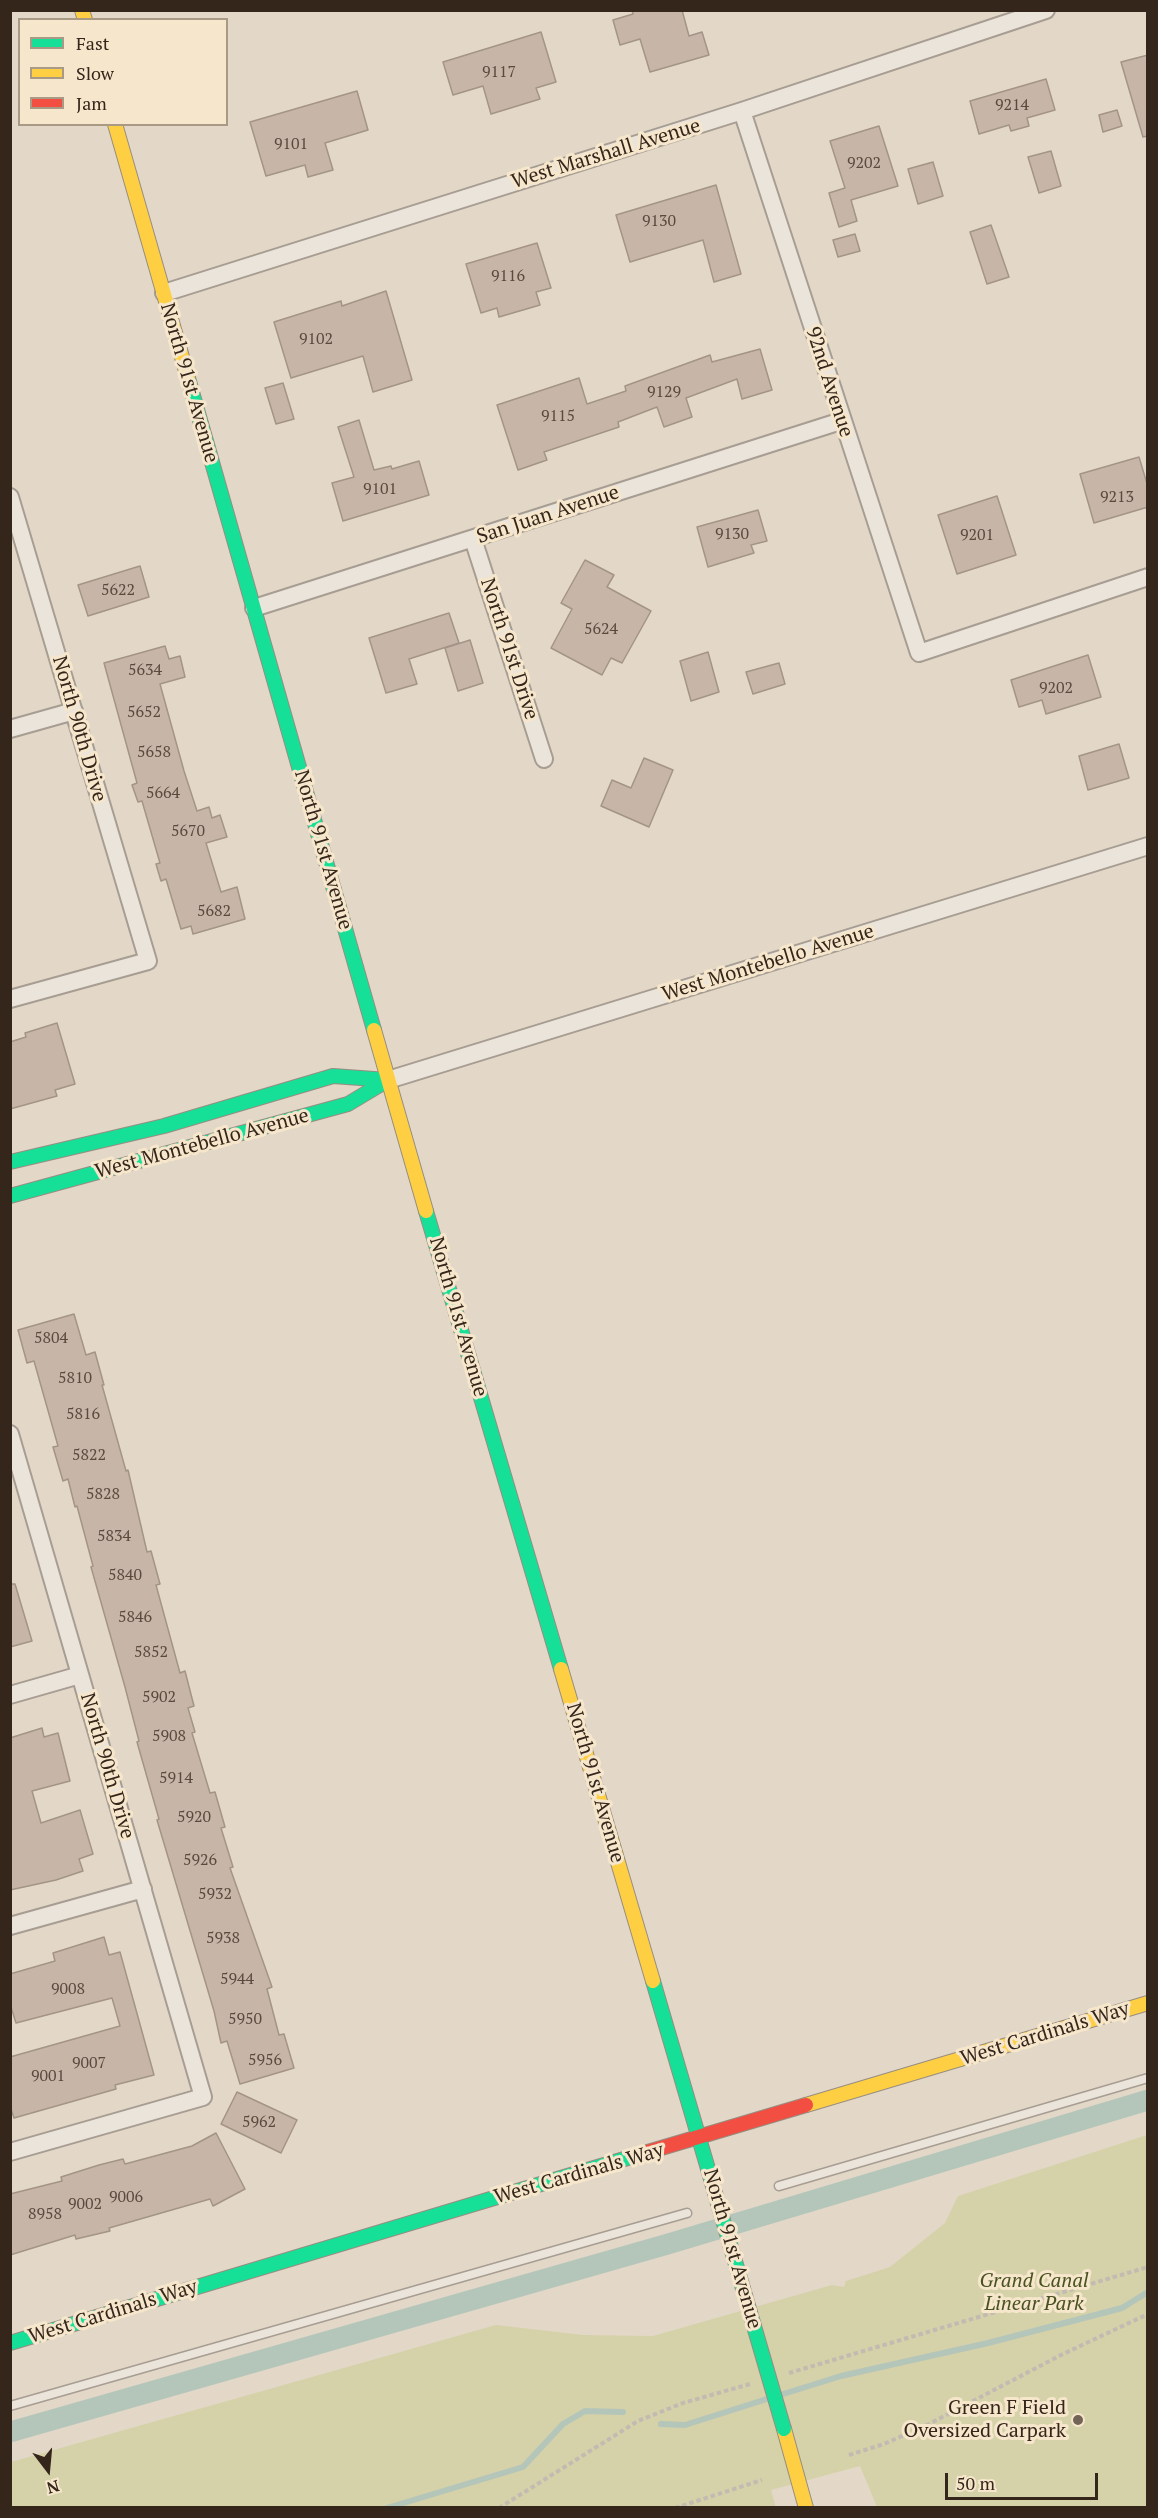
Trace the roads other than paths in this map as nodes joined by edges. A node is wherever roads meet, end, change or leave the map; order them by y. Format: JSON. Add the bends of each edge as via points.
{"nodes":[{"id":1,"x":1046,"y":10,"type":"edge"},
{"id":2,"x":742,"y":111,"type":"junction"},
{"id":3,"x":116,"y":126,"type":"edge"},
{"id":4,"x":164,"y":293,"type":"junction"},
{"id":5,"x":841,"y":421,"type":"junction"},
{"id":6,"x":10,"y":497,"type":"edge"},
{"id":7,"x":473,"y":539,"type":"junction"},
{"id":8,"x":1148,"y":577,"type":"edge"},
{"id":9,"x":254,"y":608,"type":"junction"},
{"id":10,"x":74,"y":711,"type":"junction"},
{"id":11,"x":10,"y":729,"type":"edge"},
{"id":12,"x":544,"y":759,"type":"dead end"},
{"id":13,"x":1148,"y":846,"type":"edge"},
{"id":14,"x":10,"y":999,"type":"edge"},
{"id":15,"x":388,"y":1080,"type":"junction"},
{"id":16,"x":10,"y":1162,"type":"edge"},
{"id":17,"x":10,"y":1196,"type":"edge"},
{"id":18,"x":10,"y":1434,"type":"edge"},
{"id":19,"x":80,"y":1675,"type":"junction"},
{"id":20,"x":10,"y":1695,"type":"edge"},
{"id":21,"x":143,"y":1888,"type":"junction"},
{"id":22,"x":10,"y":1926,"type":"edge"},
{"id":23,"x":1148,"y":2003,"type":"edge"},
{"id":24,"x":1148,"y":2078,"type":"edge"},
{"id":25,"x":700,"y":2138,"type":"junction"},
{"id":26,"x":10,"y":2152,"type":"edge"},
{"id":27,"x":779,"y":2186,"type":"dead end"},
{"id":28,"x":687,"y":2213,"type":"dead end"},
{"id":29,"x":10,"y":2343,"type":"edge"},
{"id":30,"x":10,"y":2406,"type":"edge"},
{"id":31,"x":806,"y":2508,"type":"edge"}],
"edges":[{"from":1,"to":2,"type":"street","name":"West Marshall Avenue"},
{"from":2,"to":4,"type":"street","name":"West Marshall Avenue"},
{"from":2,"to":5,"type":"street","name":"92nd Avenue"},
{"from":3,"to":4,"type":"main road","name":"North 91st Avenue"},
{"from":4,"to":9,"type":"main road","name":"North 91st Avenue"},
{"from":5,"to":7,"type":"street","name":"San Juan Avenue"},
{"from":5,"to":8,"type":"street","name":"92nd Avenue","via":[[919,653]]},
{"from":6,"to":10,"type":"street","name":"North 90th Drive"},
{"from":7,"to":9,"type":"street","name":"San Juan Avenue"},
{"from":7,"to":12,"type":"street","name":"North 91st Drive"},
{"from":9,"to":15,"type":"main road","name":"North 91st Avenue"},
{"from":10,"to":11,"type":"street"},
{"from":10,"to":14,"type":"street","name":"North 90th Drive","via":[[148,961]]},
{"from":13,"to":15,"type":"street","name":"West Montebello Avenue"},
{"from":15,"to":16,"type":"main road","name":"West Montebello Avenue","via":[[333,1076],[164,1126]]},
{"from":15,"to":17,"type":"main road","name":"West Montebello Avenue","via":[[348,1104]]},
{"from":15,"to":25,"type":"main road","name":"North 91st Avenue"},
{"from":18,"to":19,"type":"street","name":"North 90th Drive"},
{"from":19,"to":20,"type":"street"},
{"from":19,"to":21,"type":"street","name":"North 90th Drive"},
{"from":21,"to":22,"type":"street"},
{"from":21,"to":26,"type":"street","name":"North 90th Drive","via":[[203,2097]]},
{"from":23,"to":25,"type":"main road","name":"West Cardinals Way"},
{"from":24,"to":27,"type":"lane"},
{"from":25,"to":29,"type":"main road","name":"West Cardinals Way"},
{"from":25,"to":31,"type":"main road","name":"North 91st Avenue","bridge":true},
{"from":28,"to":30,"type":"lane"}]}
